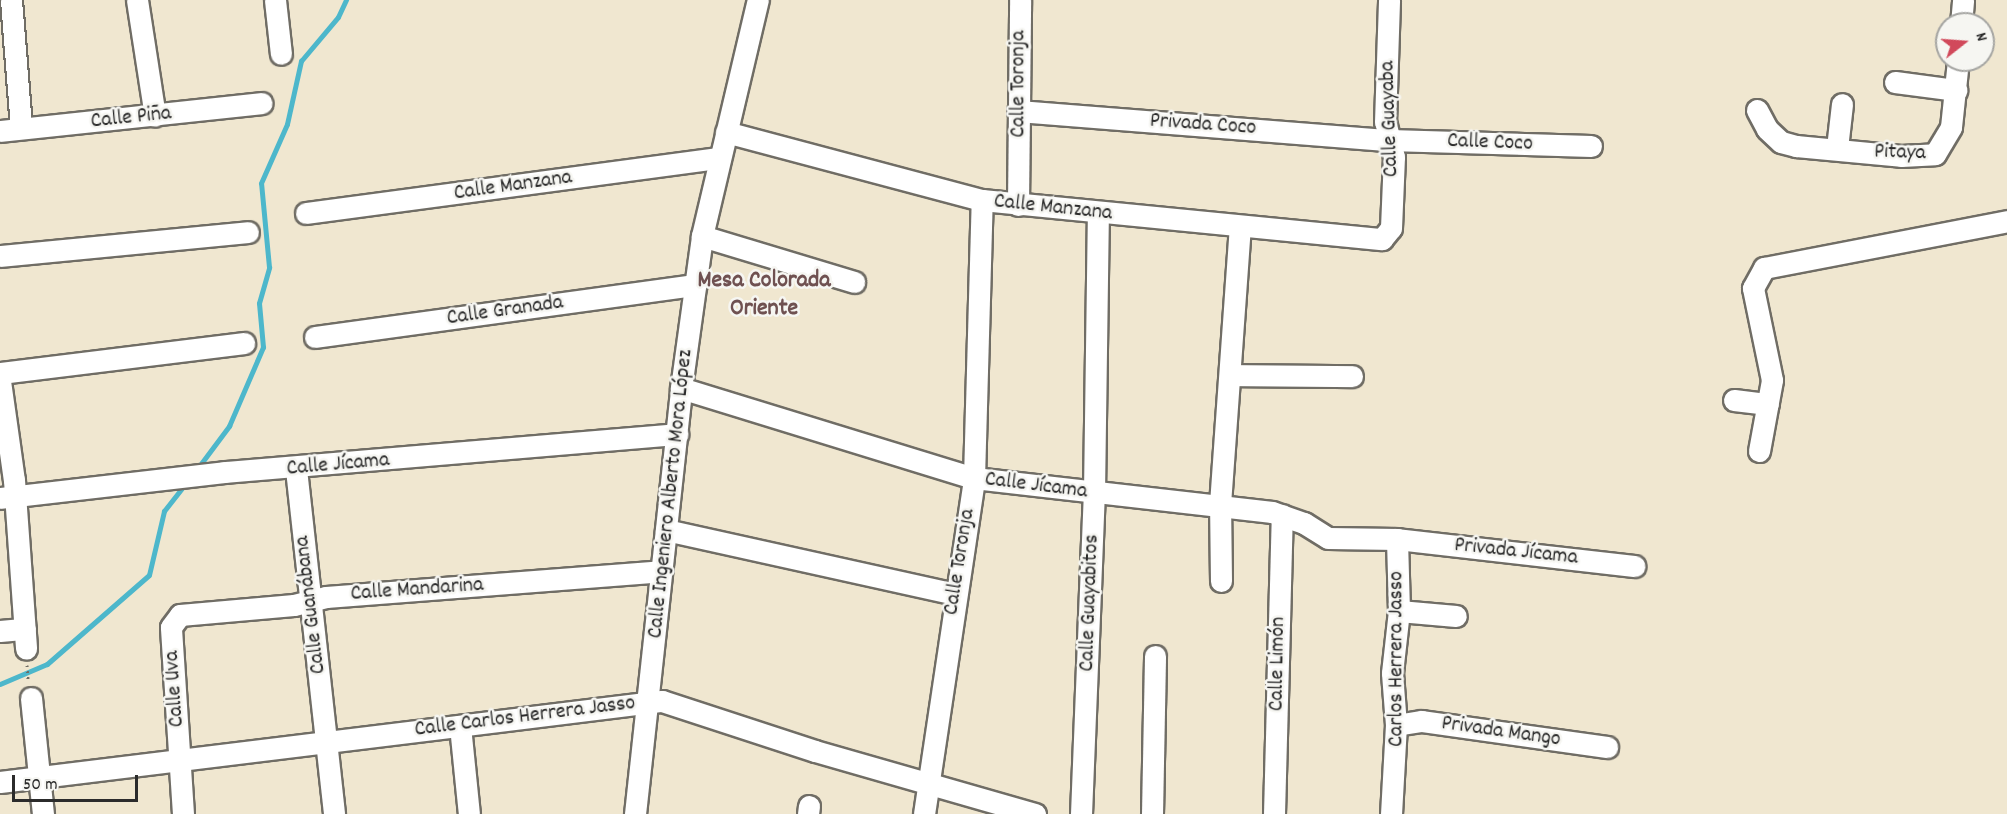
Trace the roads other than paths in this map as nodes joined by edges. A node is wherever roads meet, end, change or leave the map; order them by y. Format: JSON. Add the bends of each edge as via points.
{"nodes":[{"id":1,"x":11,"y":0,"type":"edge"},
{"id":2,"x":137,"y":0,"type":"edge"},
{"id":3,"x":275,"y":0,"type":"edge"},
{"id":4,"x":758,"y":0,"type":"edge"},
{"id":5,"x":1020,"y":0,"type":"edge"},
{"id":6,"x":1389,"y":0,"type":"edge"},
{"id":7,"x":281,"y":54,"type":"dead end"},
{"id":8,"x":1957,"y":72,"type":"edge"},
{"id":9,"x":1895,"y":81,"type":"dead end"},
{"id":10,"x":1956,"y":90,"type":"junction"},
{"id":11,"x":262,"y":103,"type":"dead end"},
{"id":12,"x":1842,"y":104,"type":"dead end"},
{"id":13,"x":1757,"y":110,"type":"dead end"},
{"id":14,"x":1018,"y":111,"type":"junction"},
{"id":15,"x":155,"y":116,"type":"junction"},
{"id":16,"x":10,"y":130,"type":"edge"},
{"id":17,"x":726,"y":132,"type":"junction"},
{"id":18,"x":1389,"y":140,"type":"junction"},
{"id":19,"x":1591,"y":146,"type":"dead end"},
{"id":20,"x":1837,"y":148,"type":"junction"},
{"id":21,"x":719,"y":158,"type":"junction"},
{"id":22,"x":982,"y":200,"type":"junction"},
{"id":23,"x":1018,"y":205,"type":"junction"},
{"id":24,"x":306,"y":213,"type":"dead end"},
{"id":25,"x":1098,"y":213,"type":"junction"},
{"id":26,"x":2007,"y":221,"type":"edge"},
{"id":27,"x":1240,"y":227,"type":"junction"},
{"id":28,"x":249,"y":232,"type":"dead end"},
{"id":29,"x":702,"y":236,"type":"junction"},
{"id":30,"x":1387,"y":237,"type":"joint"},
{"id":31,"x":0,"y":256,"type":"edge"},
{"id":32,"x":854,"y":282,"type":"dead end"},
{"id":33,"x":695,"y":285,"type":"junction"},
{"id":34,"x":315,"y":337,"type":"dead end"},
{"id":35,"x":244,"y":343,"type":"dead end"},
{"id":36,"x":0,"y":373,"type":"edge"},
{"id":37,"x":1231,"y":375,"type":"junction"},
{"id":38,"x":1352,"y":376,"type":"dead end"},
{"id":39,"x":0,"y":381,"type":"edge"},
{"id":40,"x":681,"y":388,"type":"junction"},
{"id":41,"x":1734,"y":400,"type":"dead end"},
{"id":42,"x":1768,"y":404,"type":"junction"},
{"id":43,"x":677,"y":434,"type":"junction"},
{"id":44,"x":1759,"y":451,"type":"dead end"},
{"id":45,"x":296,"y":469,"type":"junction"},
{"id":46,"x":974,"y":478,"type":"junction"},
{"id":47,"x":1094,"y":494,"type":"junction"},
{"id":48,"x":8,"y":497,"type":"edge"},
{"id":49,"x":1220,"y":504,"type":"junction"},
{"id":50,"x":1282,"y":514,"type":"junction"},
{"id":51,"x":666,"y":530,"type":"junction"},
{"id":52,"x":1397,"y":539,"type":"junction"},
{"id":53,"x":1635,"y":566,"type":"dead end"},
{"id":54,"x":661,"y":571,"type":"junction"},
{"id":55,"x":1221,"y":581,"type":"dead end"},
{"id":56,"x":954,"y":594,"type":"junction"},
{"id":57,"x":311,"y":600,"type":"junction"},
{"id":58,"x":1399,"y":611,"type":"junction"},
{"id":59,"x":1456,"y":616,"type":"dead end"},
{"id":60,"x":175,"y":618,"type":"joint"},
{"id":61,"x":0,"y":631,"type":"edge"},
{"id":62,"x":1155,"y":656,"type":"dead end"},
{"id":63,"x":31,"y":698,"type":"dead end"},
{"id":64,"x":649,"y":701,"type":"junction"},
{"id":65,"x":1396,"y":725,"type":"junction"},
{"id":66,"x":460,"y":726,"type":"junction"},
{"id":67,"x":325,"y":742,"type":"junction"},
{"id":68,"x":1607,"y":747,"type":"dead end"},
{"id":69,"x":179,"y":760,"type":"junction"},
{"id":70,"x":40,"y":777,"type":"junction"},
{"id":71,"x":0,"y":782,"type":"edge"},
{"id":72,"x":928,"y":783,"type":"junction"},
{"id":73,"x":43,"y":814,"type":"edge"},
{"id":74,"x":183,"y":814,"type":"edge"},
{"id":75,"x":333,"y":814,"type":"edge"},
{"id":76,"x":469,"y":814,"type":"edge"},
{"id":77,"x":635,"y":814,"type":"edge"},
{"id":78,"x":924,"y":814,"type":"edge"},
{"id":79,"x":1035,"y":814,"type":"edge"},
{"id":80,"x":1081,"y":814,"type":"edge"},
{"id":81,"x":1152,"y":814,"type":"edge"},
{"id":82,"x":1274,"y":814,"type":"edge"},
{"id":83,"x":1391,"y":814,"type":"edge"}],
"edges":[{"from":1,"to":16,"type":"street"},
{"from":2,"to":15,"type":"street"},
{"from":3,"to":7,"type":"street"},
{"from":4,"to":17,"type":"street","name":"Calle Ingeniero Alberto Mora López"},
{"from":5,"to":14,"type":"street","name":"Calle Toronja"},
{"from":6,"to":18,"type":"street","name":"Calle Guayaba","via":[[1385,122]]},
{"from":8,"to":10,"type":"street","name":"Pitaya"},
{"from":9,"to":10,"type":"street"},
{"from":10,"to":20,"type":"street","name":"Pitaya","via":[[1951,127],[1935,154],[1901,156]]},
{"from":11,"to":15,"type":"street","name":"Calle Piña"},
{"from":12,"to":20,"type":"street"},
{"from":13,"to":20,"type":"street","name":"Pitaya","via":[[1767,129],[1781,142]]},
{"from":14,"to":18,"type":"street","name":"Privada Coco"},
{"from":14,"to":23,"type":"street","name":"Calle Toronja"},
{"from":15,"to":16,"type":"street","name":"Calle Piña"},
{"from":17,"to":21,"type":"street","name":"Calle Ingeniero Alberto Mora López"},
{"from":17,"to":22,"type":"street","name":"Calle Manzana"},
{"from":18,"to":19,"type":"street","name":"Calle Coco"},
{"from":18,"to":30,"type":"street","name":"Calle Guayaba","via":[[1394,157],[1391,228]]},
{"from":21,"to":24,"type":"street","name":"Calle Manzana"},
{"from":21,"to":29,"type":"street","name":"Calle Ingeniero Alberto Mora López"},
{"from":22,"to":23,"type":"street","name":"Calle Manzana"},
{"from":22,"to":46,"type":"street","name":"Calle Toronja"},
{"from":23,"to":25,"type":"street","name":"Calle Manzana"},
{"from":25,"to":27,"type":"street","name":"Calle Manzana"},
{"from":25,"to":47,"type":"street","name":"Calle Guayabitos"},
{"from":26,"to":42,"type":"street","via":[[1764,268],[1753,288],[1771,370]]},
{"from":27,"to":30,"type":"street","name":"Calle Manzana","via":[[1377,240]]},
{"from":27,"to":37,"type":"street"},
{"from":28,"to":31,"type":"street"},
{"from":29,"to":32,"type":"street"},
{"from":29,"to":33,"type":"street","name":"Calle Ingeniero Alberto Mora López"},
{"from":33,"to":34,"type":"street","name":"Calle Granada"},
{"from":33,"to":40,"type":"street","name":"Calle Ingeniero Alberto Mora López"},
{"from":35,"to":36,"type":"street"},
{"from":37,"to":38,"type":"street"},
{"from":37,"to":49,"type":"street"},
{"from":39,"to":48,"type":"street"},
{"from":40,"to":43,"type":"street","name":"Calle Ingeniero Alberto Mora López"},
{"from":40,"to":46,"type":"street","name":"Calle Jícama"},
{"from":41,"to":42,"type":"street"},
{"from":42,"to":44,"type":"street"},
{"from":43,"to":45,"type":"street","name":"Calle Jícama"},
{"from":43,"to":51,"type":"street","name":"Calle Ingeniero Alberto Mora López"},
{"from":45,"to":48,"type":"street","name":"Calle Jícama","via":[[225,472]]},
{"from":45,"to":57,"type":"street","name":"Calle Guanábana"},
{"from":46,"to":47,"type":"street","name":"Calle Jícama"},
{"from":46,"to":56,"type":"street","name":"Calle Toronja"},
{"from":47,"to":49,"type":"street","name":"Calle Jícama"},
{"from":47,"to":80,"type":"street","name":"Calle Guayabitos"},
{"from":48,"to":61,"type":"street","via":[[26,648]]},
{"from":49,"to":50,"type":"street","name":"Calle Jícama"},
{"from":49,"to":55,"type":"street"},
{"from":50,"to":52,"type":"street","name":"Calle Jícama","via":[[1328,538]]},
{"from":50,"to":82,"type":"street","name":"Calle Limón"},
{"from":51,"to":54,"type":"street","name":"Calle Ingeniero Alberto Mora López"},
{"from":51,"to":56,"type":"street"},
{"from":52,"to":53,"type":"street","name":"Privada Jícama"},
{"from":52,"to":58,"type":"street","name":"Carlos Herrera Jasso"},
{"from":54,"to":57,"type":"street","name":"Calle Mandarina"},
{"from":54,"to":64,"type":"street","name":"Calle Ingeniero Alberto Mora López"},
{"from":56,"to":72,"type":"street","name":"Calle Toronja"},
{"from":57,"to":60,"type":"street","name":"Calle Mandarina","via":[[294,605],[186,613]]},
{"from":57,"to":67,"type":"street","name":"Calle Guanábana"},
{"from":58,"to":59,"type":"street"},
{"from":58,"to":65,"type":"street","name":"Carlos Herrera Jasso","via":[[1392,673]]},
{"from":60,"to":69,"type":"street","name":"Calle Uva","via":[[171,627]]},
{"from":62,"to":81,"type":"street"},
{"from":63,"to":70,"type":"street"},
{"from":64,"to":66,"type":"street","name":"Calle Carlos Herrera Jasso"},
{"from":64,"to":72,"type":"street","name":"Calle Carlos Herrera Jasso","via":[[673,702],[815,751]]},
{"from":64,"to":77,"type":"street","name":"Calle Ingeniero Alberto Mora López"},
{"from":65,"to":68,"type":"street","name":"Privada Mango","via":[[1422,721]]},
{"from":65,"to":83,"type":"street","name":"Carlos Herrera Jasso"},
{"from":66,"to":67,"type":"street","name":"Calle Carlos Herrera Jasso"},
{"from":66,"to":76,"type":"street"},
{"from":67,"to":69,"type":"street","name":"Calle Carlos Herrera Jasso"},
{"from":67,"to":75,"type":"street","name":"Calle Guanábana"},
{"from":69,"to":70,"type":"street","name":"Calle Carlos Herrera Jasso"},
{"from":69,"to":74,"type":"street","name":"Calle Uva"},
{"from":70,"to":71,"type":"street","name":"Calle Carlos Herrera Jasso"},
{"from":70,"to":73,"type":"street"},
{"from":72,"to":78,"type":"street","name":"Calle Toronja"},
{"from":72,"to":79,"type":"street","name":"Calle Carlos Herrera Jasso"}]}
